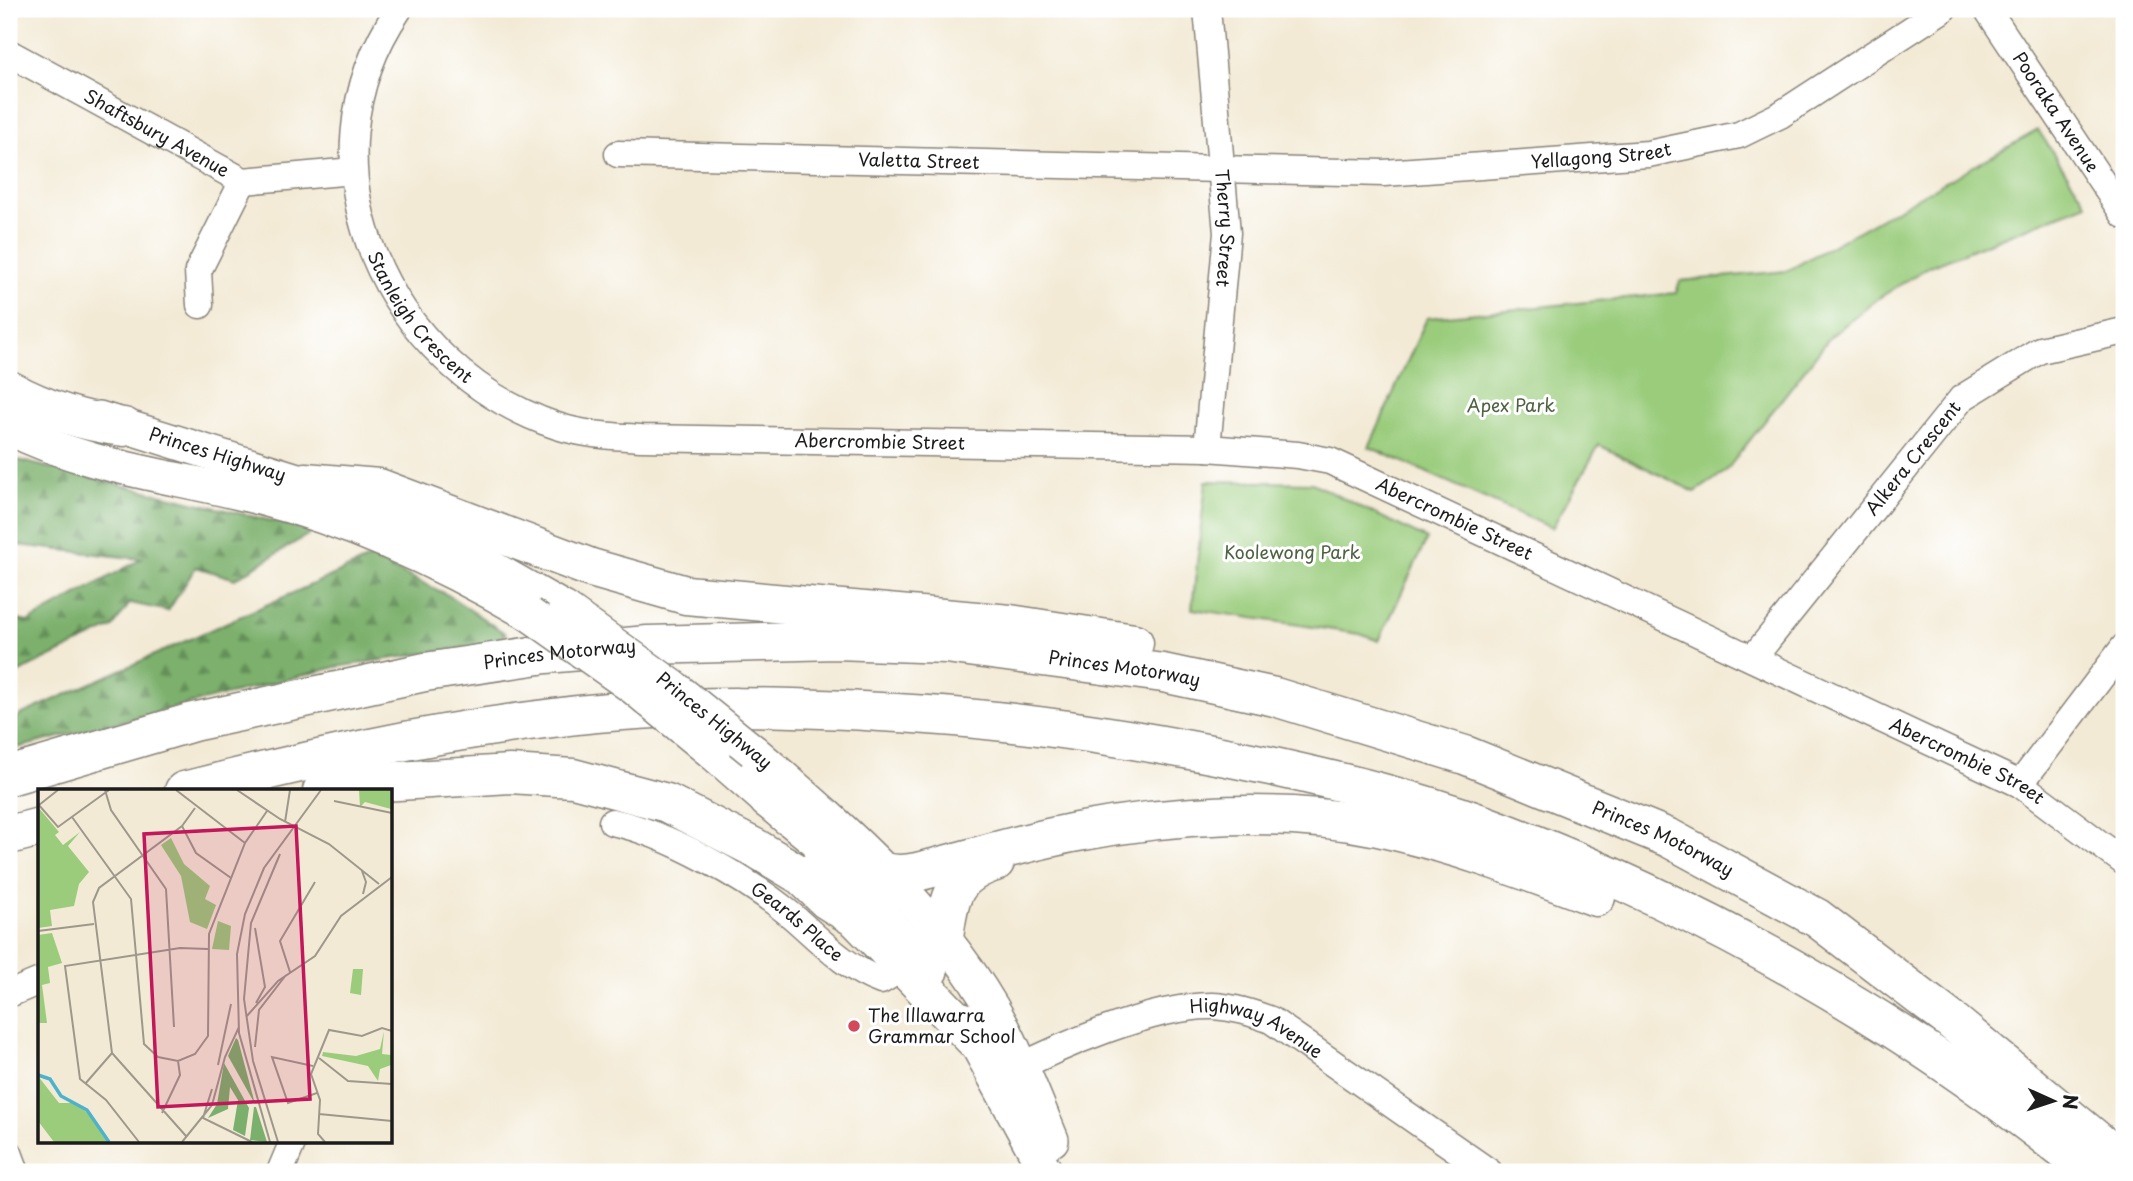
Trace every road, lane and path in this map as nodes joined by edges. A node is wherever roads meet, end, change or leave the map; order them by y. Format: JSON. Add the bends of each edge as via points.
{"nodes":[{"id":1,"x":399,"y":9,"type":"edge"},
{"id":2,"x":1207,"y":9,"type":"edge"},
{"id":3,"x":1943,"y":9,"type":"edge"},
{"id":4,"x":1987,"y":9,"type":"edge"},
{"id":5,"x":9,"y":53,"type":"edge"},
{"id":6,"x":618,"y":154,"type":"dead end"},
{"id":7,"x":1221,"y":170,"type":"junction"},
{"id":8,"x":353,"y":171,"type":"junction"},
{"id":9,"x":243,"y":181,"type":"junction"},
{"id":10,"x":2124,"y":215,"type":"edge"},
{"id":11,"x":200,"y":305,"type":"dead end"},
{"id":12,"x":2124,"y":331,"type":"edge"},
{"id":13,"x":9,"y":374,"type":"edge"},
{"id":14,"x":9,"y":390,"type":"edge"},
{"id":15,"x":124,"y":427,"type":"junction"},
{"id":16,"x":9,"y":428,"type":"edge"},
{"id":17,"x":715,"y":439,"type":"joint"},
{"id":18,"x":1207,"y":448,"type":"junction"},
{"id":19,"x":306,"y":482,"type":"junction"},
{"id":20,"x":2124,"y":647,"type":"edge"},
{"id":21,"x":1753,"y":658,"type":"junction"},
{"id":22,"x":9,"y":776,"type":"edge"},
{"id":23,"x":2020,"y":783,"type":"junction"},
{"id":24,"x":192,"y":789,"type":"edge"},
{"id":25,"x":335,"y":789,"type":"edge"},
{"id":26,"x":768,"y":799,"type":"junction"},
{"id":27,"x":612,"y":822,"type":"dead end"},
{"id":28,"x":1146,"y":823,"type":"junction"},
{"id":29,"x":38,"y":828,"type":"edge"},
{"id":30,"x":9,"y":835,"type":"edge"},
{"id":31,"x":1669,"y":838,"type":"junction"},
{"id":32,"x":38,"y":854,"type":"edge"},
{"id":33,"x":9,"y":861,"type":"edge"},
{"id":34,"x":2124,"y":862,"type":"edge"},
{"id":35,"x":891,"y":876,"type":"junction"},
{"id":36,"x":922,"y":954,"type":"junction"},
{"id":37,"x":38,"y":982,"type":"edge"},
{"id":38,"x":9,"y":994,"type":"edge"},
{"id":39,"x":977,"y":1042,"type":"joint"},
{"id":40,"x":1010,"y":1072,"type":"junction"},
{"id":41,"x":293,"y":1142,"type":"edge"},
{"id":42,"x":9,"y":1153,"type":"edge"},
{"id":43,"x":2124,"y":1163,"type":"edge"},
{"id":44,"x":16,"y":1172,"type":"edge"},
{"id":45,"x":280,"y":1172,"type":"edge"},
{"id":46,"x":1046,"y":1172,"type":"edge"},
{"id":47,"x":1067,"y":1172,"type":"edge"},
{"id":48,"x":1489,"y":1172,"type":"edge"},
{"id":49,"x":2070,"y":1172,"type":"edge"},
{"id":50,"x":2091,"y":1172,"type":"edge"}],
"edges":[{"from":1,"to":8,"type":"street","name":"Stanleigh Crescent","via":[[372,62],[356,116]]},
{"from":2,"to":7,"type":"street","name":"Therry Street"},
{"from":3,"to":7,"type":"street","name":"Yellagong Street","via":[[1780,116],[1739,135],[1695,145],[1648,154],[1418,172]]},
{"from":4,"to":10,"type":"street","name":"Pooraka Avenue"},
{"from":5,"to":9,"type":"street","name":"Shaftsbury Avenue"},
{"from":6,"to":7,"type":"street","name":"Valetta Street"},
{"from":7,"to":18,"type":"street","name":"Therry Street","via":[[1227,233]]},
{"from":8,"to":9,"type":"street","name":"Shaftsbury Avenue"},
{"from":8,"to":17,"type":"street","name":"Stanleigh Crescent","via":[[362,218],[396,303],[429,345],[473,381],[559,426],[598,435]]},
{"from":9,"to":11,"type":"street","via":[[198,271]]},
{"from":12,"to":21,"type":"street","name":"Alkera Crescent","via":[[2040,350],[1962,398]]},
{"from":13,"to":15,"type":"main road","name":"Princes Highway"},
{"from":14,"to":15,"type":"highway","via":[[88,421]]},
{"from":15,"to":19,"type":"main road","name":"Princes Highway"},
{"from":16,"to":26,"type":"main road","name":"Princes Highway","bridge":true,"via":[[72,455],[261,498],[416,555],[529,614],[634,688]]},
{"from":17,"to":18,"type":"street","name":"Abercrombie Street"},
{"from":18,"to":21,"type":"street","name":"Abercrombie Street","via":[[1330,461]]},
{"from":19,"to":31,"type":"highway","via":[[379,488],[591,568],[686,595],[1010,624],[1139,645],[1287,679],[1408,715],[1532,763],[1662,824]]},
{"from":19,"to":35,"type":"main road","name":"Princes Highway","bridge":true,"via":[[462,551],[565,609],[676,688],[753,751]]},
{"from":20,"to":23,"type":"street"},
{"from":21,"to":23,"type":"street","name":"Abercrombie Street"},
{"from":22,"to":31,"type":"highway","name":"Princes Motorway","via":[[193,722],[425,672],[648,645],[836,640],[918,643],[1163,673],[1275,697],[1465,755]]},
{"from":23,"to":34,"type":"street","name":"Abercrombie Street"},
{"from":24,"to":50,"type":"highway","via":[[332,754],[555,717],[622,712],[807,706],[988,719],[1166,744],[1417,803],[1493,828],[1647,892],[1854,1005],[2010,1106]]},
{"from":25,"to":36,"type":"highway","via":[[510,774],[573,778],[629,790],[713,824],[802,876],[827,900],[857,919]]},
{"from":26,"to":35,"type":"highway","via":[[867,870]]},
{"from":26,"to":36,"type":"main road","name":"Princes Highway"},
{"from":27,"to":36,"type":"street","name":"Geards Place","via":[[632,826],[756,887],[866,975],[881,981]]},
{"from":28,"to":35,"type":"highway","via":[[1079,831]]},
{"from":28,"to":36,"type":"highway","via":[[1023,852],[965,875]]},
{"from":28,"to":49,"type":"highway","via":[[1253,816],[1377,827],[1574,888],[1733,955],[1812,999],[1955,1087]]},
{"from":29,"to":30,"type":"highway"},
{"from":31,"to":43,"type":"highway","name":"Princes Motorway","via":[[1817,918],[1952,1021]]},
{"from":32,"to":33,"type":"highway"},
{"from":35,"to":36,"type":"main road","name":"Princes Highway"},
{"from":36,"to":39,"type":"highway"},
{"from":36,"to":40,"type":"main road","name":"Princes Highway","via":[[974,982],[1002,1026]]},
{"from":37,"to":38,"type":"street"},
{"from":39,"to":40,"type":"main road","name":"Princes Highway"},
{"from":40,"to":46,"type":"main road","name":"Princes Highway"},
{"from":40,"to":47,"type":"main road","name":"Princes Highway"},
{"from":40,"to":48,"type":"street","name":"Highway Avenue","via":[[1172,1010],[1212,1006],[1244,1010],[1271,1020]]},
{"from":41,"to":45,"type":"street"},
{"from":42,"to":44,"type":"street"}]}
